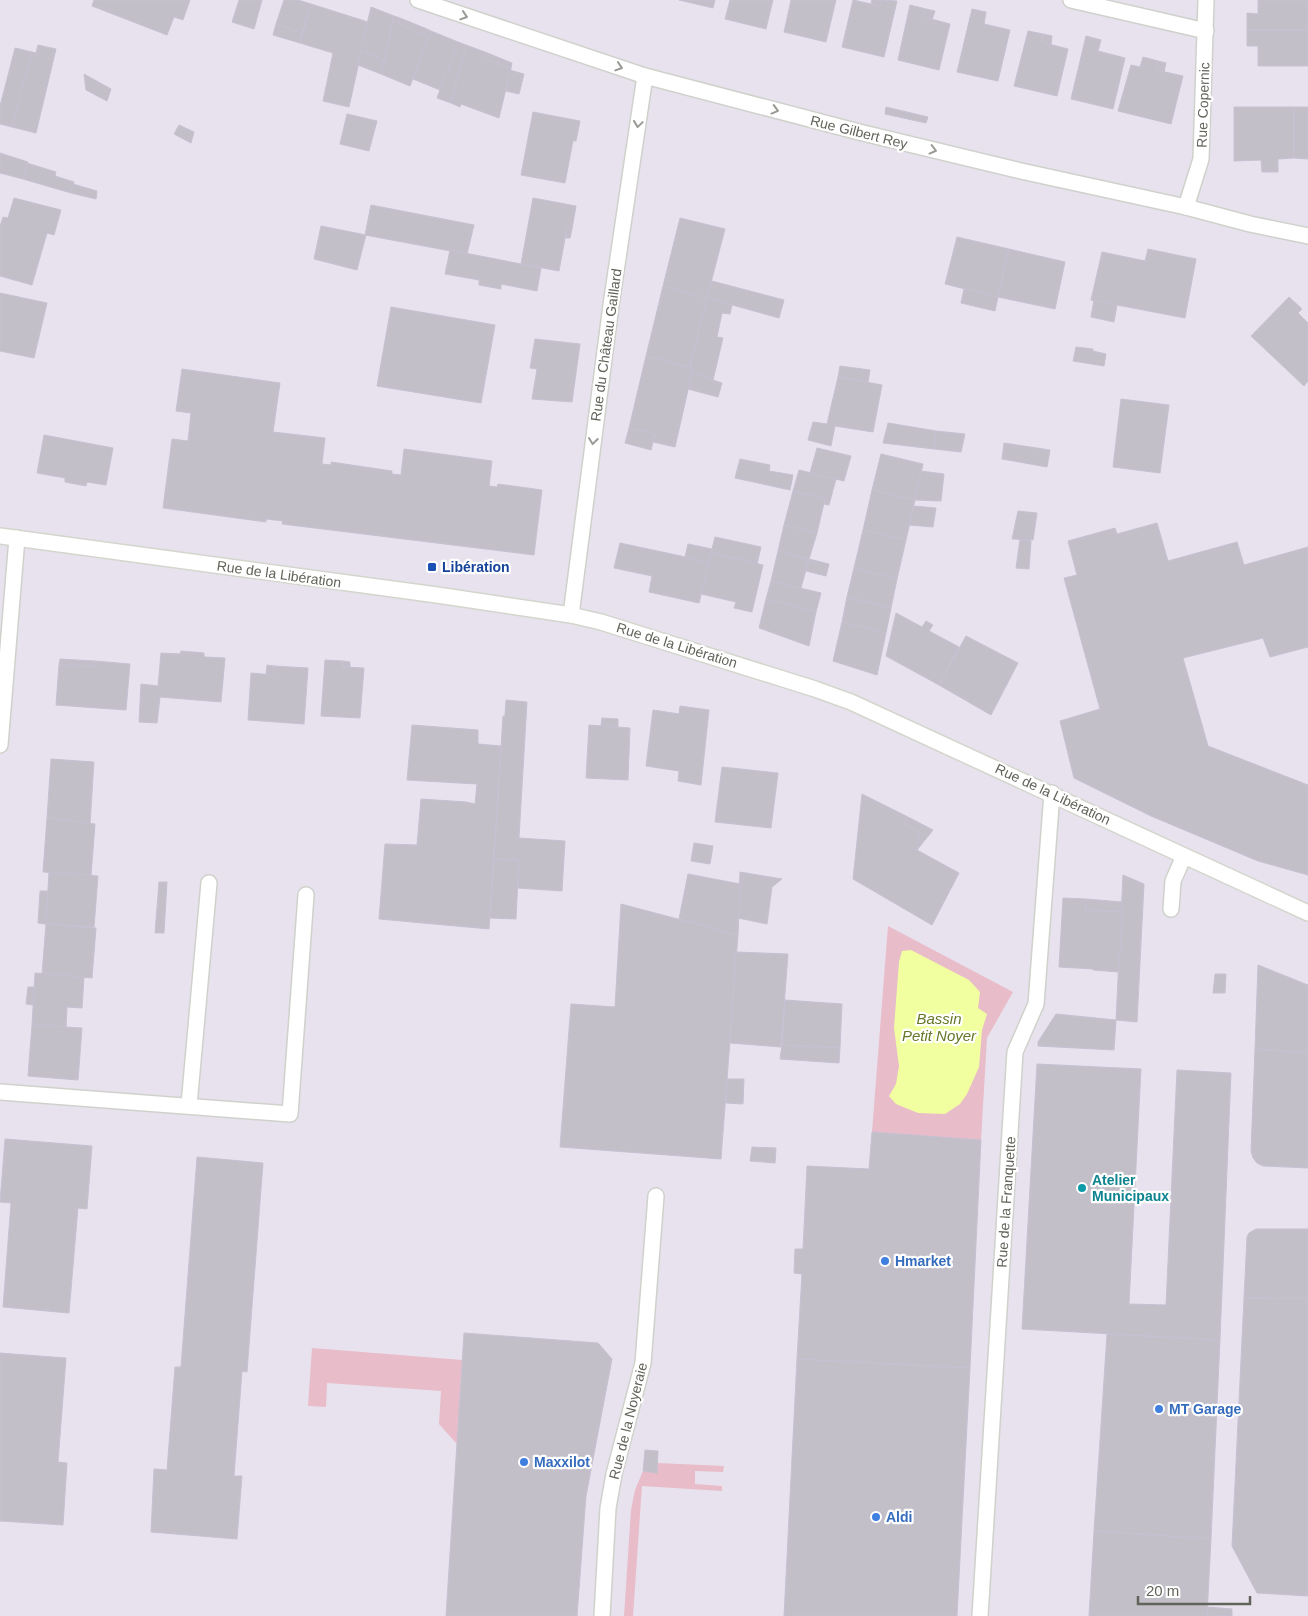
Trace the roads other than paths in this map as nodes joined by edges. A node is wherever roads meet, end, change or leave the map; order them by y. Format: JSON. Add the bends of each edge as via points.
{"nodes":[{"id":1,"x":418,"y":0,"type":"edge"},
{"id":2,"x":1071,"y":0,"type":"edge"},
{"id":3,"x":1206,"y":0,"type":"edge"},
{"id":4,"x":1206,"y":31,"type":"junction"},
{"id":5,"x":645,"y":76,"type":"junction"},
{"id":6,"x":1186,"y":207,"type":"junction"},
{"id":7,"x":1308,"y":236,"type":"edge"},
{"id":8,"x":0,"y":536,"type":"edge"},
{"id":9,"x":17,"y":538,"type":"junction"},
{"id":10,"x":571,"y":615,"type":"junction"},
{"id":11,"x":0,"y":745,"type":"edge"},
{"id":12,"x":1052,"y":793,"type":"junction"},
{"id":13,"x":1184,"y":856,"type":"junction"},
{"id":14,"x":210,"y":883,"type":"dead end"},
{"id":15,"x":306,"y":895,"type":"dead end"},
{"id":16,"x":1171,"y":909,"type":"dead end"},
{"id":17,"x":1308,"y":913,"type":"edge"},
{"id":18,"x":0,"y":1092,"type":"edge"},
{"id":19,"x":189,"y":1105,"type":"junction"},
{"id":20,"x":656,"y":1196,"type":"dead end"},
{"id":21,"x":602,"y":1616,"type":"edge"},
{"id":22,"x":980,"y":1616,"type":"edge"}],
"edges":[{"from":1,"to":5,"type":"street","name":"Rue Gilbert Rey","one_way":true},
{"from":2,"to":4,"type":"street"},
{"from":3,"to":4,"type":"street","name":"Rue Copernic"},
{"from":4,"to":6,"type":"street","name":"Rue Copernic","via":[[1201,159]]},
{"from":5,"to":6,"type":"street","name":"Rue Gilbert Rey","one_way":true,"via":[[868,134]]},
{"from":5,"to":10,"type":"street","name":"Rue du Château Gaillard","one_way":true,"via":[[611,305]]},
{"from":6,"to":7,"type":"street","name":"Rue Gilbert Rey"},
{"from":8,"to":9,"type":"street","name":"Rue de la Libération"},
{"from":9,"to":10,"type":"street","name":"Rue de la Libération"},
{"from":9,"to":11,"type":"street"},
{"from":10,"to":12,"type":"street","name":"Rue de la Libération","via":[[602,622],[851,702]]},
{"from":12,"to":13,"type":"street","name":"Rue de la Libération"},
{"from":12,"to":22,"type":"street","name":"Rue de la Franquette","via":[[1036,1004],[1015,1052]]},
{"from":13,"to":16,"type":"street","via":[[1173,881]]},
{"from":13,"to":17,"type":"street","name":"Rue de la Libération"},
{"from":14,"to":19,"type":"street"},
{"from":15,"to":19,"type":"street","via":[[290,1114]]},
{"from":18,"to":19,"type":"street"},
{"from":20,"to":21,"type":"street","name":"Rue de la Noyeraie","via":[[642,1363],[608,1508]]}]}
